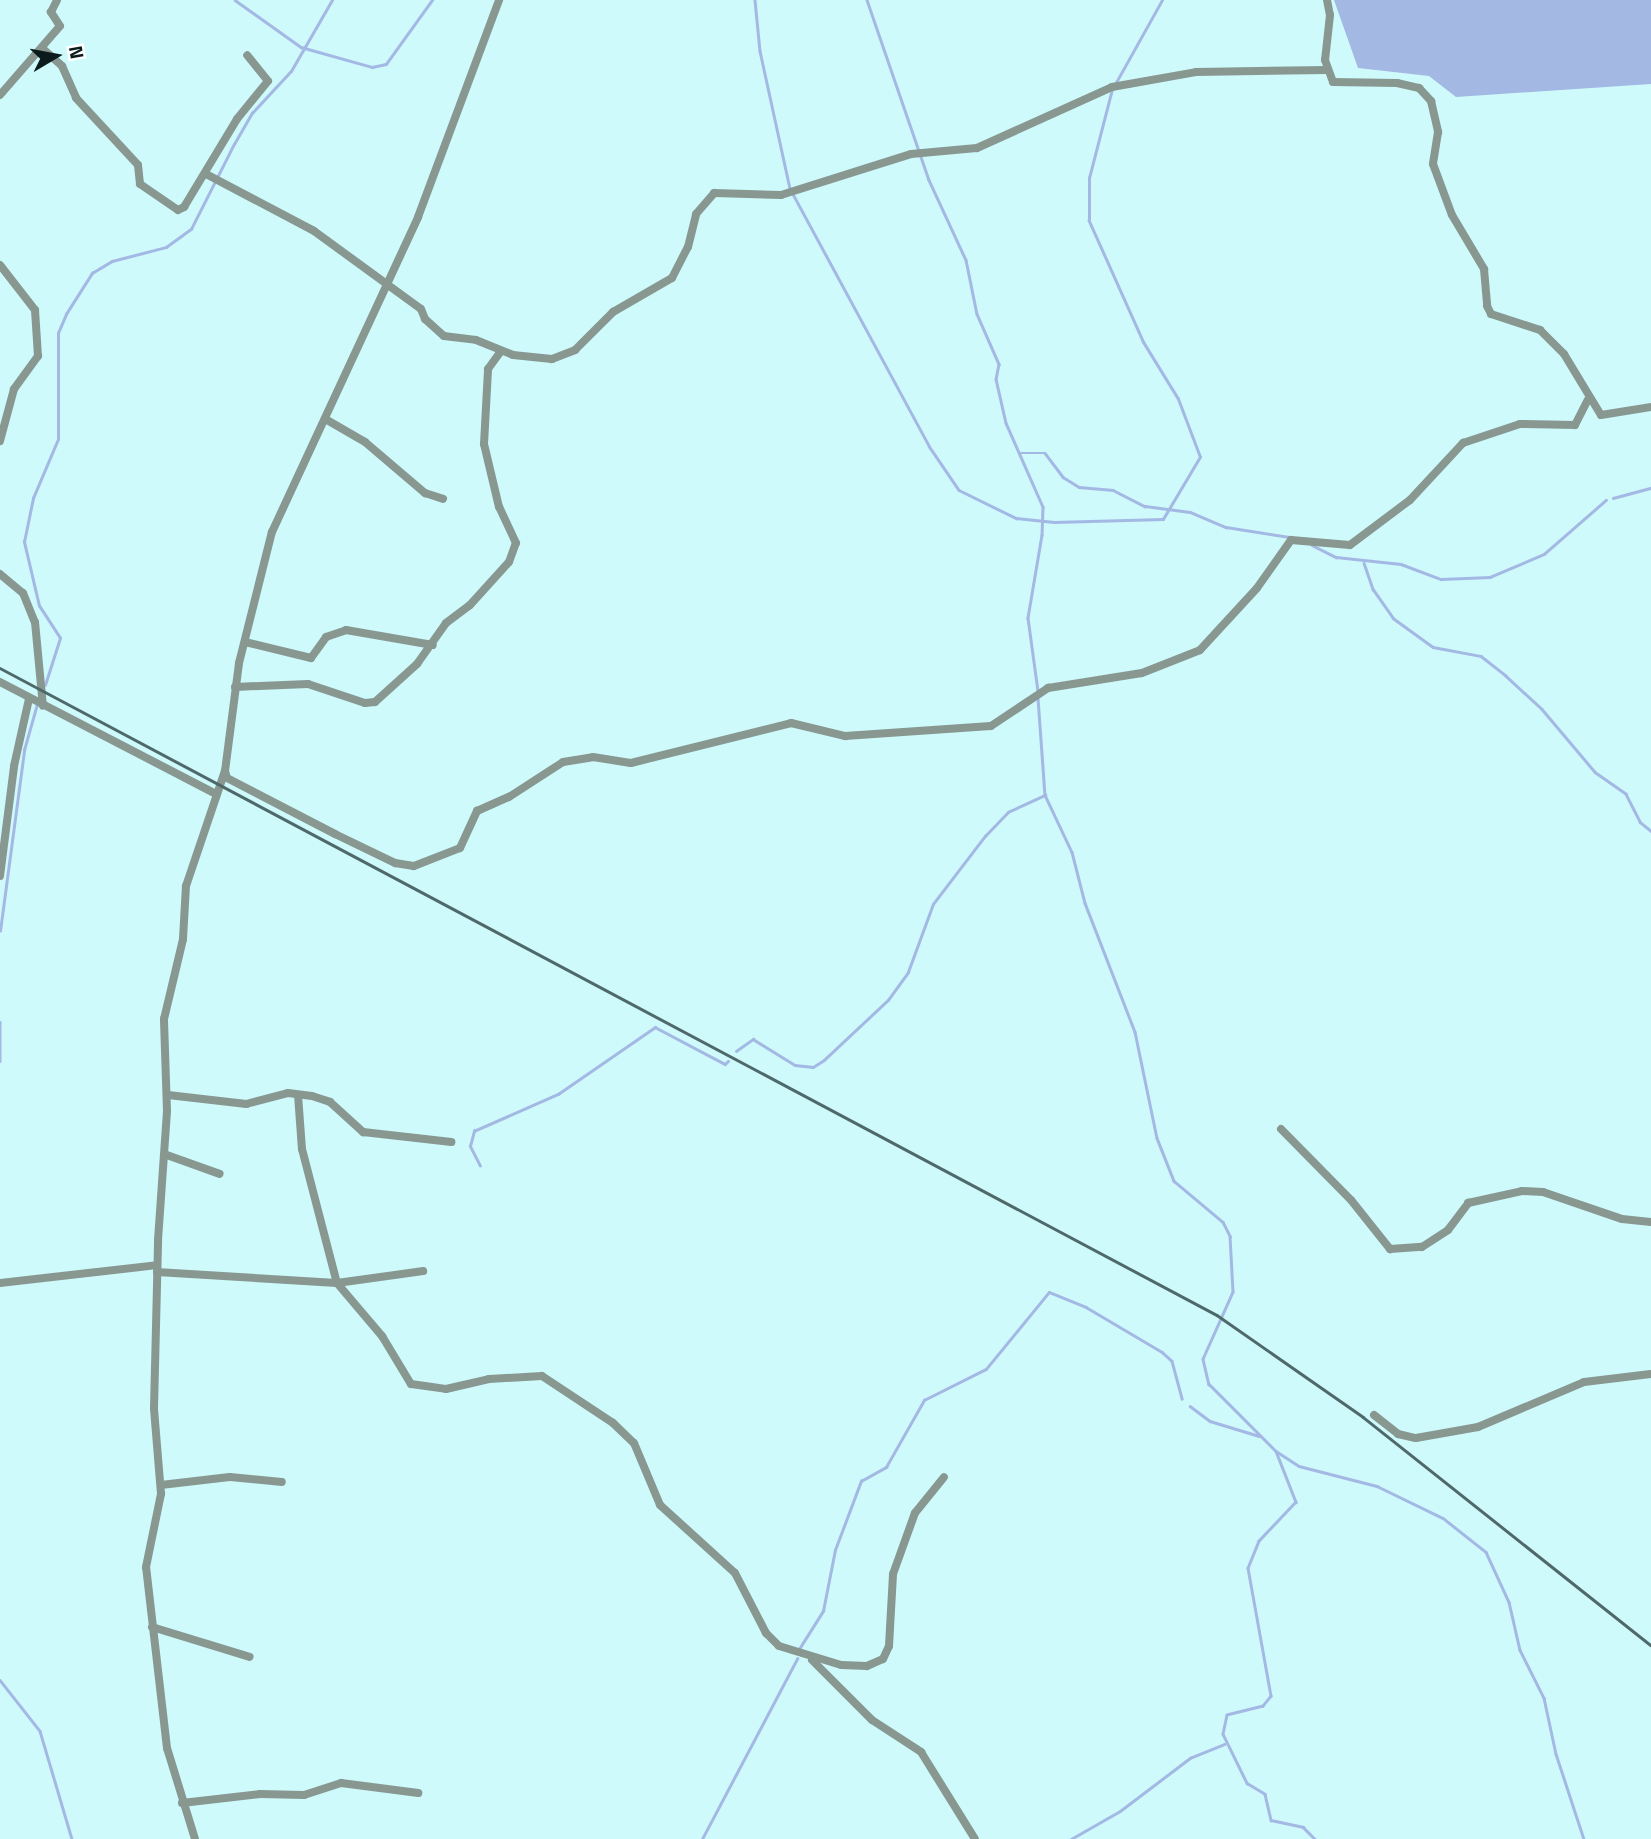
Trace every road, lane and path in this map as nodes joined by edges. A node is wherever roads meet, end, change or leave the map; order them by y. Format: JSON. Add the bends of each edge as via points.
{"nodes":[{"id":1,"x":57,"y":0,"type":"edge"},
{"id":2,"x":499,"y":0,"type":"edge"},
{"id":3,"x":1327,"y":0,"type":"edge"},
{"id":4,"x":42,"y":48,"type":"junction"},
{"id":5,"x":247,"y":55,"type":"dead end"},
{"id":6,"x":1326,"y":70,"type":"junction"},
{"id":7,"x":0,"y":95,"type":"edge"},
{"id":8,"x":206,"y":174,"type":"junction"},
{"id":9,"x":0,"y":265,"type":"edge"},
{"id":10,"x":387,"y":285,"type":"junction"},
{"id":11,"x":501,"y":351,"type":"junction"},
{"id":12,"x":1588,"y":400,"type":"junction"},
{"id":13,"x":1651,"y":407,"type":"edge"},
{"id":14,"x":327,"y":420,"type":"junction"},
{"id":15,"x":0,"y":441,"type":"edge"},
{"id":16,"x":443,"y":499,"type":"dead end"},
{"id":17,"x":0,"y":574,"type":"edge"},
{"id":18,"x":245,"y":642,"type":"junction"},
{"id":19,"x":433,"y":645,"type":"junction"},
{"id":20,"x":0,"y":682,"type":"edge"},
{"id":21,"x":235,"y":687,"type":"junction"},
{"id":22,"x":29,"y":699,"type":"junction"},
{"id":23,"x":43,"y":706,"type":"junction"},
{"id":24,"x":225,"y":771,"type":"junction"},
{"id":25,"x":216,"y":794,"type":"junction"},
{"id":26,"x":0,"y":876,"type":"edge"},
{"id":27,"x":298,"y":1094,"type":"junction"},
{"id":28,"x":168,"y":1095,"type":"junction"},
{"id":29,"x":1281,"y":1129,"type":"dead end"},
{"id":30,"x":451,"y":1142,"type":"dead end"},
{"id":31,"x":164,"y":1154,"type":"junction"},
{"id":32,"x":220,"y":1174,"type":"dead end"},
{"id":33,"x":1651,"y":1222,"type":"edge"},
{"id":34,"x":157,"y":1269,"type":"junction"},
{"id":35,"x":424,"y":1271,"type":"dead end"},
{"id":36,"x":0,"y":1283,"type":"edge"},
{"id":37,"x":337,"y":1283,"type":"junction"},
{"id":38,"x":1651,"y":1374,"type":"edge"},
{"id":39,"x":1374,"y":1415,"type":"dead end"},
{"id":40,"x":944,"y":1477,"type":"dead end"},
{"id":41,"x":282,"y":1482,"type":"dead end"},
{"id":42,"x":161,"y":1485,"type":"junction"},
{"id":43,"x":152,"y":1627,"type":"junction"},
{"id":44,"x":250,"y":1657,"type":"dead end"},
{"id":45,"x":812,"y":1660,"type":"junction"},
{"id":46,"x":418,"y":1793,"type":"dead end"},
{"id":47,"x":182,"y":1803,"type":"junction"},
{"id":48,"x":195,"y":1839,"type":"edge"},
{"id":49,"x":975,"y":1839,"type":"edge"}],
"edges":[{"from":1,"to":4,"type":"street","via":[[51,12],[60,26]]},
{"from":2,"to":10,"type":"street"},
{"from":3,"to":6,"type":"street"},
{"from":4,"to":7,"type":"street"},
{"from":4,"to":8,"type":"street","via":[[62,66],[76,98],[138,165],[140,184],[156,198],[181,209]]},
{"from":5,"to":8,"type":"street","via":[[268,81],[237,119]]},
{"from":6,"to":11,"type":"street","via":[[1196,72],[1112,87],[977,148],[911,154],[781,195],[714,193],[696,214],[684,257],[664,285],[613,312],[582,344],[561,357]]},
{"from":6,"to":12,"type":"street","via":[[1337,83],[1388,82],[1419,88],[1426,95],[1438,132],[1433,164],[1452,215],[1484,269],[1487,306],[1497,320],[1540,330],[1568,360]]},
{"from":8,"to":10,"type":"street","via":[[314,231]]},
{"from":9,"to":15,"type":"street","via":[[35,310],[38,356],[14,389]]},
{"from":10,"to":11,"type":"street","via":[[421,309],[444,336],[476,340]]},
{"from":10,"to":14,"type":"street"},
{"from":11,"to":19,"type":"street","via":[[488,369],[484,443],[499,507],[517,549],[477,598],[446,623]]},
{"from":12,"to":13,"type":"street","via":[[1608,417]]},
{"from":12,"to":24,"type":"street","via":[[1575,425],[1520,424],[1463,443],[1403,507],[1350,545],[1291,540],[1284,544],[1256,588],[1200,650],[1142,673],[1048,688],[991,726],[845,736],[791,723],[631,763],[593,757],[563,762],[509,797],[477,811],[460,848],[414,866],[395,863],[335,834],[227,778]]},
{"from":14,"to":16,"type":"street","via":[[365,442],[425,493]]},
{"from":14,"to":18,"type":"street","via":[[272,532]]},
{"from":17,"to":23,"type":"street","via":[[23,593],[35,622]]},
{"from":18,"to":19,"type":"street","via":[[311,657],[326,637],[346,630]]},
{"from":18,"to":21,"type":"street"},
{"from":19,"to":21,"type":"street","via":[[418,664],[370,704],[316,685]]},
{"from":20,"to":22,"type":"street"},
{"from":21,"to":24,"type":"street"},
{"from":22,"to":23,"type":"street"},
{"from":22,"to":26,"type":"street","via":[[14,766]]},
{"from":23,"to":25,"type":"street"},
{"from":24,"to":25,"type":"street"},
{"from":25,"to":28,"type":"street","via":[[189,875],[183,939],[166,1010]]},
{"from":27,"to":28,"type":"street","via":[[246,1104]]},
{"from":27,"to":30,"type":"street","via":[[330,1102],[363,1132]]},
{"from":27,"to":37,"type":"street","via":[[302,1149]]},
{"from":28,"to":31,"type":"street"},
{"from":29,"to":33,"type":"street","via":[[1351,1200],[1390,1249],[1422,1247],[1448,1230],[1468,1203],[1522,1191],[1543,1192],[1622,1219]]},
{"from":31,"to":32,"type":"street"},
{"from":31,"to":34,"type":"street"},
{"from":34,"to":36,"type":"street"},
{"from":34,"to":37,"type":"street"},
{"from":34,"to":42,"type":"street","via":[[153,1408]]},
{"from":35,"to":37,"type":"street"},
{"from":37,"to":45,"type":"street","via":[[382,1336],[416,1387],[446,1389],[489,1379],[542,1376],[619,1428],[634,1443],[660,1505],[735,1573],[772,1640]]},
{"from":38,"to":39,"type":"street","via":[[1584,1382],[1486,1425],[1416,1438],[1398,1434]]},
{"from":40,"to":45,"type":"street","via":[[915,1513],[893,1574],[887,1653],[876,1663],[857,1667]]},
{"from":41,"to":42,"type":"street","via":[[230,1477]]},
{"from":42,"to":43,"type":"street","via":[[146,1567]]},
{"from":43,"to":44,"type":"street"},
{"from":43,"to":47,"type":"street","via":[[167,1748]]},
{"from":45,"to":49,"type":"street","via":[[872,1720],[921,1752]]},
{"from":46,"to":47,"type":"street","via":[[341,1783],[296,1796],[260,1794]]},
{"from":47,"to":48,"type":"street"}]}
